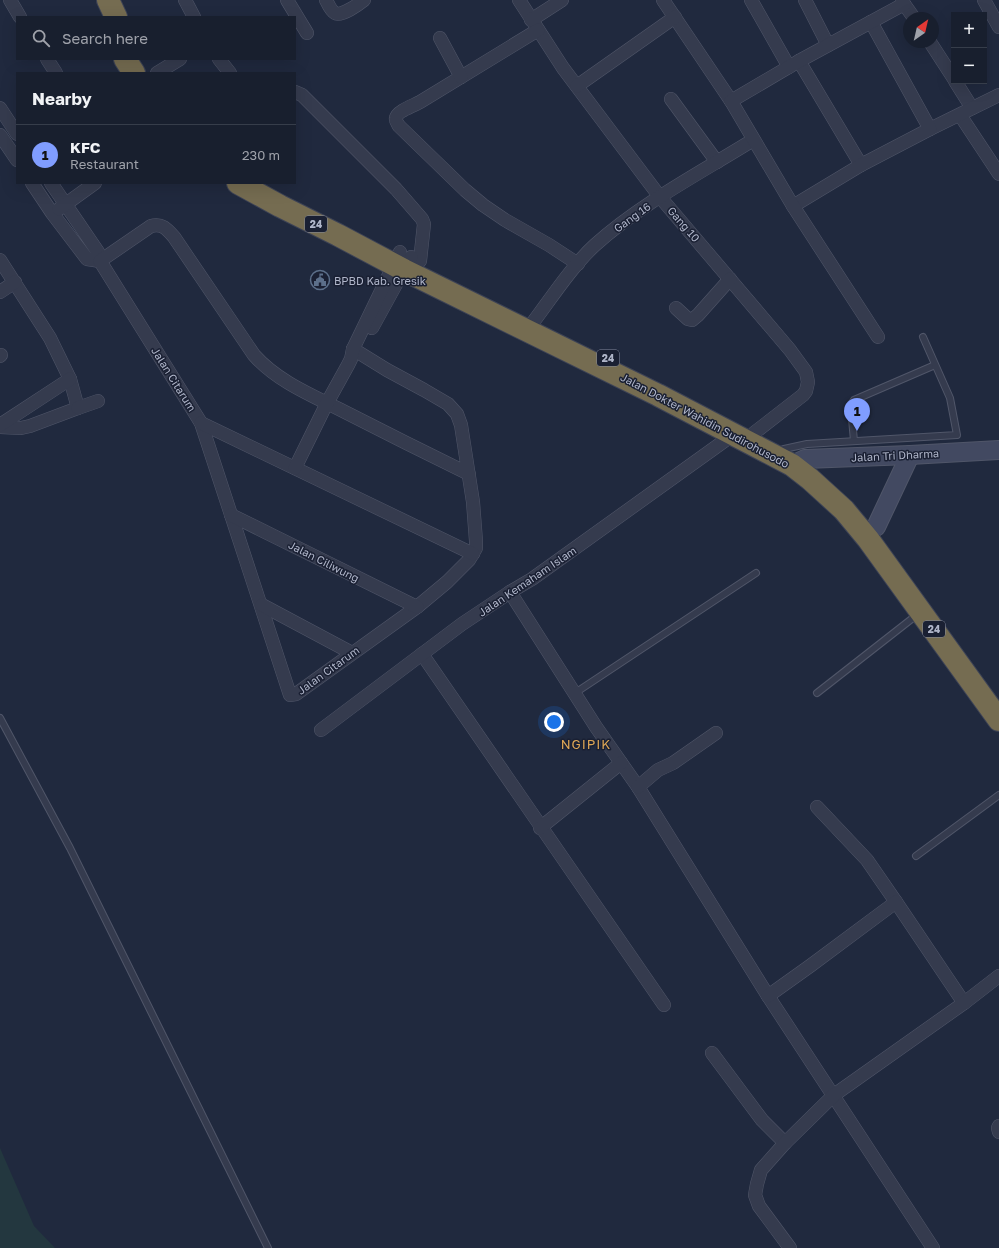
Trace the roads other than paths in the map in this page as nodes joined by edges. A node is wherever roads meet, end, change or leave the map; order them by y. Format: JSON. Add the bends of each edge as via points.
{"nodes":[{"id":1,"x":10,"y":0,"type":"edge"},
{"id":2,"x":94,"y":0,"type":"edge"},
{"id":3,"x":108,"y":0,"type":"edge"},
{"id":4,"x":287,"y":0,"type":"edge"},
{"id":5,"x":326,"y":0,"type":"edge"},
{"id":6,"x":364,"y":0,"type":"edge"},
{"id":7,"x":519,"y":0,"type":"edge"},
{"id":8,"x":562,"y":0,"type":"edge"},
{"id":9,"x":663,"y":0,"type":"edge"},
{"id":10,"x":751,"y":0,"type":"edge"},
{"id":11,"x":805,"y":0,"type":"edge"},
{"id":12,"x":984,"y":0,"type":"edge"},
{"id":13,"x":187,"y":1,"type":"edge"},
{"id":14,"x":903,"y":2,"type":"edge"},
{"id":15,"x":910,"y":12,"type":"edge"},
{"id":16,"x":19,"y":16,"type":"edge"},
{"id":17,"x":102,"y":16,"type":"edge"},
{"id":18,"x":116,"y":16,"type":"edge"},
{"id":19,"x":194,"y":16,"type":"edge"},
{"id":20,"x":675,"y":17,"type":"junction"},
{"id":21,"x":871,"y":22,"type":"junction"},
{"id":22,"x":535,"y":25,"type":"junction"},
{"id":23,"x":999,"y":27,"type":"edge"},
{"id":24,"x":307,"y":33,"type":"dead end"},
{"id":25,"x":440,"y":38,"type":"dead end"},
{"id":26,"x":828,"y":46,"type":"junction"},
{"id":27,"x":934,"y":48,"type":"edge"},
{"id":28,"x":48,"y":60,"type":"edge"},
{"id":29,"x":126,"y":60,"type":"edge"},
{"id":30,"x":140,"y":60,"type":"edge"},
{"id":31,"x":178,"y":60,"type":"edge"},
{"id":32,"x":220,"y":60,"type":"edge"},
{"id":33,"x":794,"y":64,"type":"junction"},
{"id":34,"x":55,"y":72,"type":"edge"},
{"id":35,"x":133,"y":72,"type":"edge"},
{"id":36,"x":147,"y":72,"type":"edge"},
{"id":37,"x":159,"y":72,"type":"edge"},
{"id":38,"x":229,"y":72,"type":"edge"},
{"id":39,"x":951,"y":74,"type":"edge"},
{"id":40,"x":461,"y":77,"type":"junction"},
{"id":41,"x":957,"y":84,"type":"edge"},
{"id":42,"x":577,"y":86,"type":"junction"},
{"id":43,"x":296,"y":92,"type":"edge"},
{"id":44,"x":999,"y":95,"type":"edge"},
{"id":45,"x":671,"y":99,"type":"dead end"},
{"id":46,"x":731,"y":101,"type":"junction"},
{"id":47,"x":0,"y":108,"type":"edge"},
{"id":48,"x":972,"y":108,"type":"junction"},
{"id":49,"x":960,"y":115,"type":"junction"},
{"id":50,"x":930,"y":128,"type":"junction"},
{"id":51,"x":16,"y":132,"type":"edge"},
{"id":52,"x":0,"y":135,"type":"edge"},
{"id":53,"x":753,"y":140,"type":"junction"},
{"id":54,"x":16,"y":157,"type":"edge"},
{"id":55,"x":717,"y":162,"type":"junction"},
{"id":56,"x":861,"y":164,"type":"junction"},
{"id":57,"x":999,"y":174,"type":"edge"},
{"id":58,"x":33,"y":184,"type":"edge"},
{"id":59,"x":52,"y":184,"type":"edge"},
{"id":60,"x":94,"y":184,"type":"edge"},
{"id":61,"x":240,"y":184,"type":"edge"},
{"id":62,"x":264,"y":184,"type":"edge"},
{"id":63,"x":660,"y":197,"type":"junction"},
{"id":64,"x":66,"y":204,"type":"junction"},
{"id":65,"x":793,"y":206,"type":"junction"},
{"id":66,"x":52,"y":213,"type":"junction"},
{"id":67,"x":0,"y":260,"type":"edge"},
{"id":68,"x":100,"y":261,"type":"junction"},
{"id":69,"x":406,"y":261,"type":"junction"},
{"id":70,"x":578,"y":264,"type":"junction"},
{"id":71,"x":730,"y":279,"type":"junction"},
{"id":72,"x":15,"y":282,"type":"junction"},
{"id":73,"x":0,"y":292,"type":"edge"},
{"id":74,"x":676,"y":308,"type":"dead end"},
{"id":75,"x":534,"y":321,"type":"junction"},
{"id":76,"x":878,"y":337,"type":"dead end"},
{"id":77,"x":923,"y":337,"type":"dead end"},
{"id":78,"x":354,"y":354,"type":"junction"},
{"id":79,"x":935,"y":365,"type":"junction"},
{"id":80,"x":70,"y":379,"type":"junction"},
{"id":81,"x":98,"y":401,"type":"dead end"},
{"id":82,"x":327,"y":403,"type":"junction"},
{"id":83,"x":78,"y":408,"type":"junction"},
{"id":84,"x":201,"y":423,"type":"junction"},
{"id":85,"x":0,"y":426,"type":"edge"},
{"id":86,"x":744,"y":434,"type":"junction"},
{"id":87,"x":854,"y":442,"type":"junction"},
{"id":88,"x":909,"y":447,"type":"junction"},
{"id":89,"x":999,"y":450,"type":"edge"},
{"id":90,"x":794,"y":458,"type":"junction"},
{"id":91,"x":295,"y":468,"type":"junction"},
{"id":92,"x":469,"y":474,"type":"junction"},
{"id":93,"x":232,"y":515,"type":"junction"},
{"id":94,"x":872,"y":533,"type":"junction"},
{"id":95,"x":473,"y":554,"type":"junction"},
{"id":96,"x":756,"y":573,"type":"dead end"},
{"id":97,"x":510,"y":592,"type":"junction"},
{"id":98,"x":262,"y":605,"type":"junction"},
{"id":99,"x":417,"y":607,"type":"junction"},
{"id":100,"x":921,"y":612,"type":"junction"},
{"id":101,"x":352,"y":653,"type":"junction"},
{"id":102,"x":422,"y":654,"type":"junction"},
{"id":103,"x":575,"y":693,"type":"junction"},
{"id":104,"x":817,"y":693,"type":"dead end"},
{"id":105,"x":999,"y":695,"type":"edge"},
{"id":106,"x":0,"y":718,"type":"edge"},
{"id":107,"x":999,"y":720,"type":"edge"},
{"id":108,"x":321,"y":730,"type":"dead end"},
{"id":109,"x":716,"y":733,"type":"dead end"},
{"id":110,"x":621,"y":763,"type":"junction"},
{"id":111,"x":638,"y":787,"type":"junction"},
{"id":112,"x":999,"y":795,"type":"edge"},
{"id":113,"x":817,"y":807,"type":"dead end"},
{"id":114,"x":540,"y":828,"type":"junction"},
{"id":115,"x":916,"y":856,"type":"dead end"},
{"id":116,"x":896,"y":902,"type":"junction"},
{"id":117,"x":999,"y":976,"type":"edge"},
{"id":118,"x":768,"y":996,"type":"junction"},
{"id":119,"x":964,"y":1003,"type":"junction"},
{"id":120,"x":664,"y":1005,"type":"dead end"},
{"id":121,"x":712,"y":1053,"type":"dead end"},
{"id":122,"x":834,"y":1095,"type":"junction"},
{"id":123,"x":999,"y":1126,"type":"edge"},
{"id":124,"x":999,"y":1132,"type":"edge"},
{"id":125,"x":785,"y":1143,"type":"junction"},
{"id":126,"x":268,"y":1248,"type":"edge"},
{"id":127,"x":790,"y":1248,"type":"edge"},
{"id":128,"x":934,"y":1248,"type":"edge"}],
"edges":[{"from":1,"to":16,"type":"street"},
{"from":2,"to":17,"type":"highway"},
{"from":3,"to":18,"type":"highway"},
{"from":4,"to":24,"type":"street"},
{"from":5,"to":6,"type":"street","via":[[334,13],[338,14]]},
{"from":7,"to":22,"type":"street","name":"Gang 10"},
{"from":8,"to":22,"type":"street"},
{"from":9,"to":20,"type":"street"},
{"from":10,"to":33,"type":"street"},
{"from":11,"to":26,"type":"street"},
{"from":12,"to":23,"type":"street"},
{"from":13,"to":19,"type":"street"},
{"from":14,"to":15,"type":"street"},
{"from":14,"to":21,"type":"street"},
{"from":20,"to":42,"type":"street"},
{"from":20,"to":46,"type":"street"},
{"from":21,"to":26,"type":"street"},
{"from":21,"to":50,"type":"street"},
{"from":22,"to":40,"type":"street"},
{"from":22,"to":42,"type":"street","name":"Gang 10"},
{"from":25,"to":40,"type":"street"},
{"from":26,"to":33,"type":"street"},
{"from":27,"to":39,"type":"street"},
{"from":28,"to":34,"type":"street"},
{"from":29,"to":35,"type":"highway"},
{"from":30,"to":36,"type":"highway"},
{"from":31,"to":37,"type":"street"},
{"from":32,"to":38,"type":"street"},
{"from":33,"to":46,"type":"street"},
{"from":33,"to":56,"type":"street"},
{"from":40,"to":70,"type":"street","via":[[397,115],[399,126],[460,186],[484,205]]},
{"from":41,"to":48,"type":"street"},
{"from":42,"to":63,"type":"street","name":"Gang 10"},
{"from":43,"to":69,"type":"street","via":[[302,95],[340,131],[422,219],[424,224]]},
{"from":44,"to":48,"type":"street"},
{"from":45,"to":55,"type":"street"},
{"from":46,"to":53,"type":"street"},
{"from":47,"to":51,"type":"street"},
{"from":48,"to":49,"type":"street"},
{"from":49,"to":50,"type":"street"},
{"from":49,"to":57,"type":"street"},
{"from":50,"to":56,"type":"street"},
{"from":52,"to":54,"type":"street"},
{"from":53,"to":55,"type":"street","name":"Gang 16"},
{"from":53,"to":65,"type":"street"},
{"from":55,"to":63,"type":"street","name":"Gang 16"},
{"from":56,"to":65,"type":"street"},
{"from":58,"to":66,"type":"street"},
{"from":59,"to":64,"type":"street","name":"Jalan Citarum"},
{"from":60,"to":64,"type":"street"},
{"from":61,"to":69,"type":"highway","name":"Jalan Dokter Wahidin Sudirohusodo","number":"24","via":[[338,235]]},
{"from":62,"to":69,"type":"highway","name":"Jalan Dokter Wahidin Sudirohusodo","number":"24"},
{"from":63,"to":70,"type":"street","name":"Gang 16","via":[[594,245]]},
{"from":63,"to":71,"type":"street","name":"Gang 10"},
{"from":64,"to":66,"type":"street"},
{"from":64,"to":68,"type":"street","name":"Jalan Citarum","via":[[98,252]]},
{"from":65,"to":76,"type":"street"},
{"from":66,"to":68,"type":"street","via":[[87,259]]},
{"from":67,"to":72,"type":"street"},
{"from":68,"to":82,"type":"street","via":[[151,226],[159,225],[167,229],[262,365],[287,382]]},
{"from":68,"to":84,"type":"street","name":"Jalan Citarum"},
{"from":69,"to":75,"type":"highway","name":"Jalan Dokter Wahidin Sudirohusodo","number":"24"},
{"from":69,"to":78,"type":"street"},
{"from":69,"to":86,"type":"highway","name":"Jalan Dokter Wahidin Sudirohusodo","number":"24","via":[[658,395]]},
{"from":70,"to":75,"type":"street","name":"Gang 16"},
{"from":71,"to":74,"type":"street","via":[[692,320]]},
{"from":71,"to":86,"type":"street","name":"Gang 10","via":[[790,350],[806,372],[808,382],[803,396]]},
{"from":72,"to":73,"type":"street"},
{"from":72,"to":80,"type":"street","via":[[50,338]]},
{"from":75,"to":86,"type":"highway","name":"Jalan Dokter Wahidin Sudirohusodo","number":"24","via":[[701,405]]},
{"from":77,"to":79,"type":"lane"},
{"from":78,"to":82,"type":"street"},
{"from":78,"to":92,"type":"street","via":[[448,404],[457,414],[461,425]]},
{"from":79,"to":87,"type":"lane","via":[[854,400]]},
{"from":79,"to":88,"type":"lane","via":[[950,398],[957,435]]},
{"from":80,"to":83,"type":"street"},
{"from":80,"to":85,"type":"street"},
{"from":81,"to":83,"type":"street"},
{"from":82,"to":91,"type":"street"},
{"from":82,"to":92,"type":"street"},
{"from":83,"to":85,"type":"street","via":[[30,426]]},
{"from":84,"to":91,"type":"street"},
{"from":84,"to":93,"type":"street","name":"Jalan Citarum"},
{"from":86,"to":90,"type":"highway","name":"Jalan Dokter Wahidin Sudirohusodo","number":"24"},
{"from":86,"to":97,"type":"street","name":"Jalan Kemaham Islam"},
{"from":87,"to":88,"type":"lane"},
{"from":87,"to":90,"type":"lane","via":[[807,444]]},
{"from":88,"to":89,"type":"main road","name":"Jalan Tri Dharma"},
{"from":88,"to":90,"type":"main road","name":"Jalan Tri Dharma"},
{"from":88,"to":94,"type":"main road"},
{"from":90,"to":94,"type":"highway","name":"Jalan Dokter Wahidin Sudirohusodo","number":"24","via":[[810,479]]},
{"from":91,"to":95,"type":"street"},
{"from":92,"to":95,"type":"street","via":[[476,541]]},
{"from":93,"to":98,"type":"street","name":"Jalan Citarum"},
{"from":93,"to":99,"type":"street","name":"Jalan Ciliwung"},
{"from":94,"to":100,"type":"highway","name":"Jalan Dokter Wahidin Sudirohusodo","number":"24"},
{"from":94,"to":105,"type":"highway","name":"Jalan Dokter Wahidin Sudirohusodo","number":"24"},
{"from":95,"to":99,"type":"street","name":"Jalan Citarum","via":[[447,582]]},
{"from":96,"to":103,"type":"lane"},
{"from":97,"to":102,"type":"street","name":"Jalan Kemaham Islam"},
{"from":97,"to":103,"type":"street"},
{"from":98,"to":101,"type":"street"},
{"from":98,"to":101,"type":"street","name":"Jalan Citarum","via":[[290,695],[296,694]]},
{"from":99,"to":101,"type":"street","name":"Jalan Citarum"},
{"from":100,"to":104,"type":"lane"},
{"from":100,"to":107,"type":"highway","name":"Jalan Dokter Wahidin Sudirohusodo","number":"24"},
{"from":102,"to":108,"type":"street","name":"Jalan Kemaham Islam"},
{"from":102,"to":114,"type":"street"},
{"from":103,"to":110,"type":"street"},
{"from":106,"to":126,"type":"lane","via":[[73,855]]},
{"from":109,"to":111,"type":"street","via":[[658,770]]},
{"from":110,"to":111,"type":"street"},
{"from":110,"to":114,"type":"street"},
{"from":111,"to":118,"type":"street"},
{"from":112,"to":115,"type":"lane"},
{"from":113,"to":116,"type":"street","via":[[867,860]]},
{"from":114,"to":120,"type":"street"},
{"from":116,"to":118,"type":"street"},
{"from":116,"to":119,"type":"street"},
{"from":117,"to":119,"type":"street"},
{"from":118,"to":122,"type":"street"},
{"from":119,"to":122,"type":"street"},
{"from":121,"to":125,"type":"street","via":[[762,1120]]},
{"from":122,"to":125,"type":"street"},
{"from":122,"to":128,"type":"street"},
{"from":123,"to":124,"type":"street"},
{"from":125,"to":127,"type":"street","via":[[761,1170],[755,1195],[759,1206]]}]}
